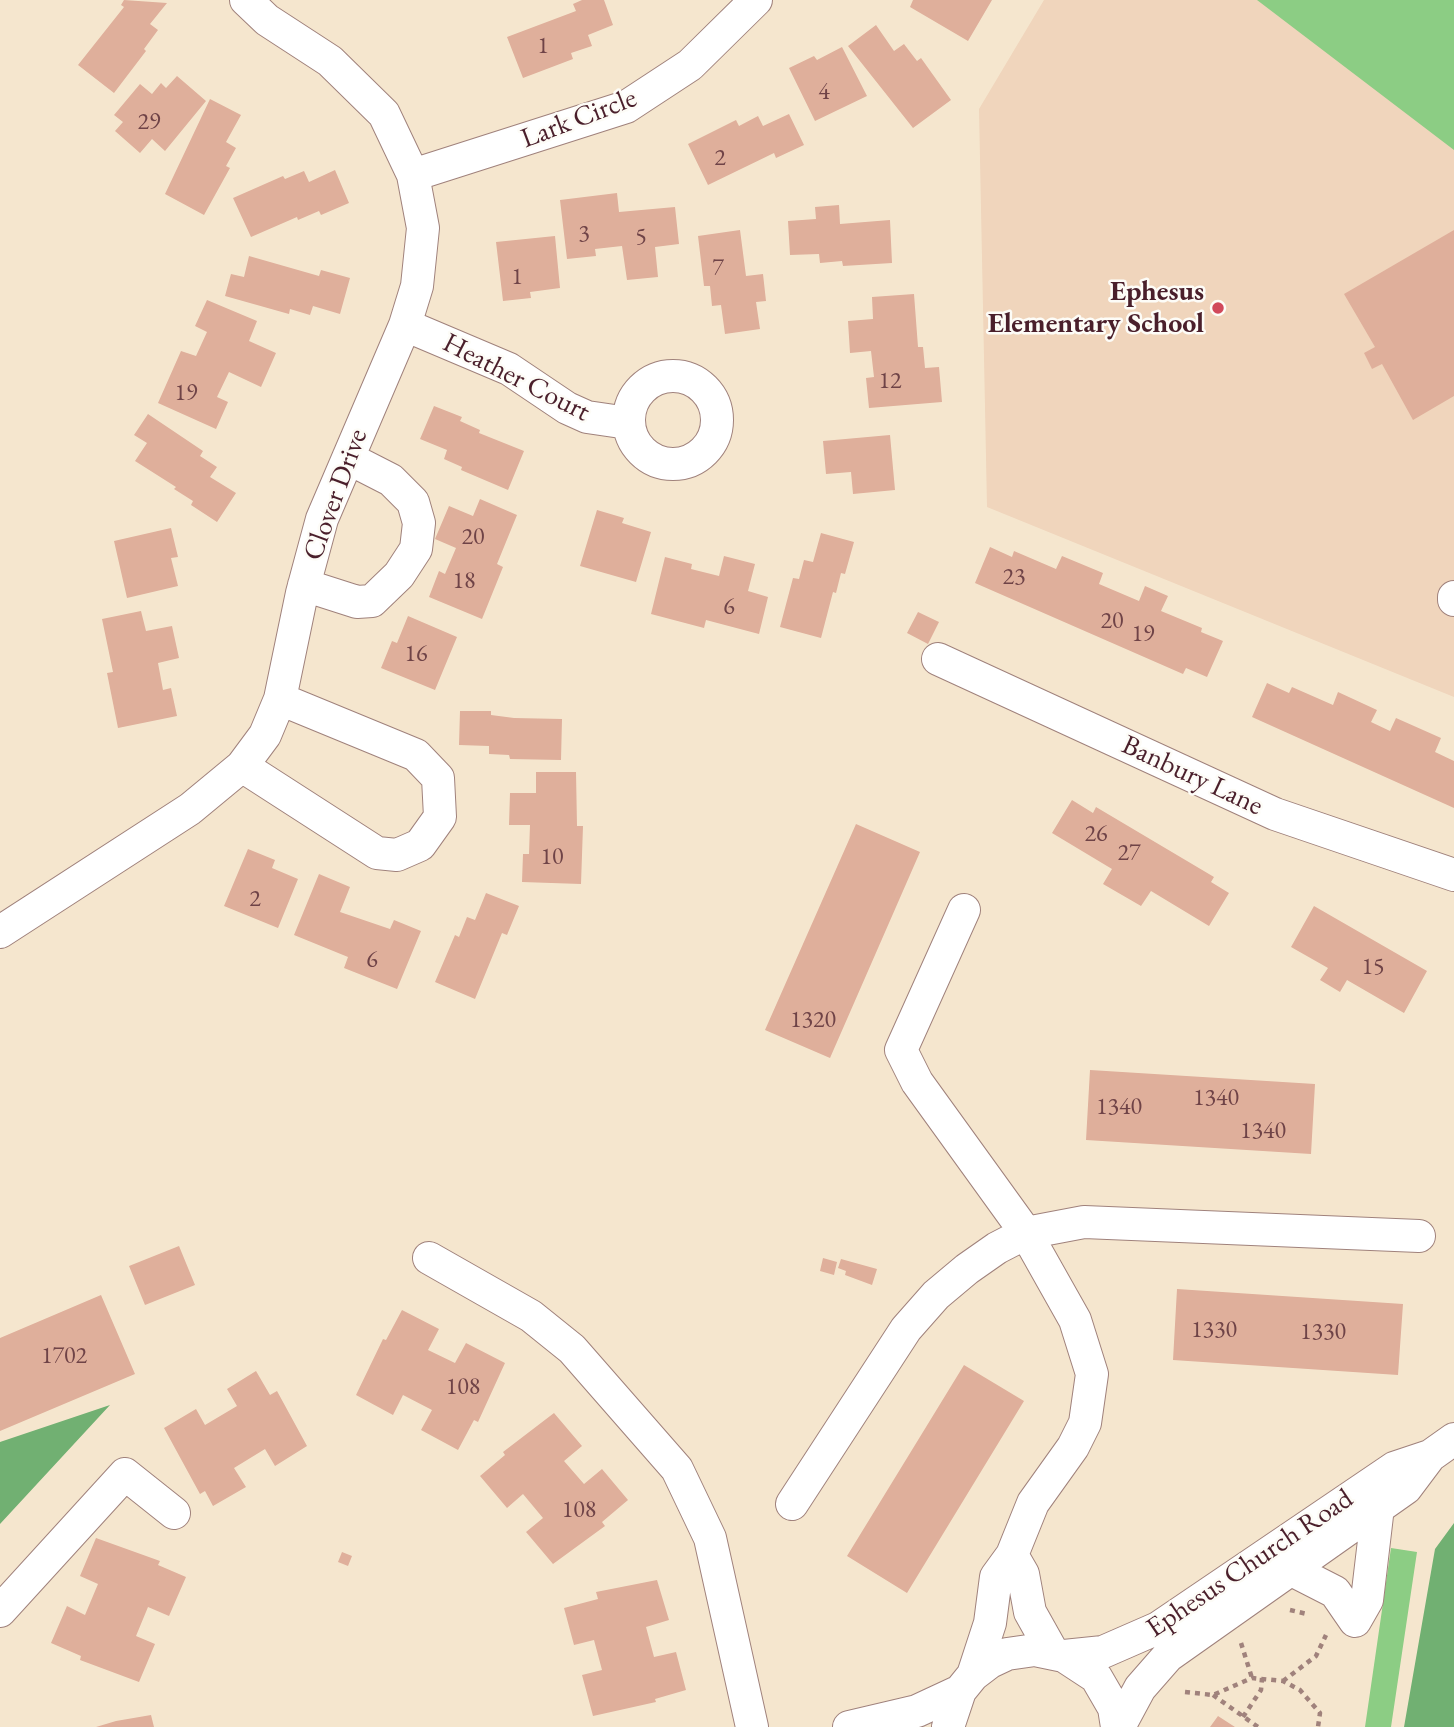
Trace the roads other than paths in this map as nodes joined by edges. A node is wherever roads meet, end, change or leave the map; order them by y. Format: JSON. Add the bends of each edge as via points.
{"nodes":[{"id":1,"x":246,"y":0,"type":"edge"},
{"id":2,"x":756,"y":0,"type":"edge"},
{"id":3,"x":414,"y":175,"type":"junction"},
{"id":4,"x":405,"y":325,"type":"junction"},
{"id":5,"x":628,"y":423,"type":"dead end"},
{"id":6,"x":348,"y":458,"type":"junction"},
{"id":7,"x":304,"y":585,"type":"junction"},
{"id":8,"x":938,"y":659,"type":"dead end"},
{"id":9,"x":280,"y":699,"type":"junction"},
{"id":10,"x":242,"y":766,"type":"junction"},
{"id":11,"x":1454,"y":875,"type":"edge"},
{"id":12,"x":964,"y":910,"type":"dead end"},
{"id":13,"x":0,"y":932,"type":"edge"},
{"id":14,"x":1026,"y":1233,"type":"junction"},
{"id":15,"x":1419,"y":1236,"type":"dead end"},
{"id":16,"x":429,"y":1258,"type":"dead end"},
{"id":17,"x":1442,"y":1447,"type":"edge"},
{"id":18,"x":792,"y":1504,"type":"dead end"},
{"id":19,"x":1378,"y":1507,"type":"junction"},
{"id":20,"x":174,"y":1513,"type":"dead end"},
{"id":21,"x":1012,"y":1555,"type":"junction"},
{"id":22,"x":1290,"y":1569,"type":"junction"},
{"id":23,"x":0,"y":1612,"type":"edge"},
{"id":24,"x":1058,"y":1654,"type":"junction"},
{"id":25,"x":966,"y":1683,"type":"junction"},
{"id":26,"x":752,"y":1727,"type":"edge"},
{"id":27,"x":849,"y":1727,"type":"edge"},
{"id":28,"x":948,"y":1727,"type":"edge"},
{"id":29,"x":1118,"y":1727,"type":"edge"}],
"edges":[{"from":1,"to":3,"type":"street","name":"Clover Drive","via":[[267,20],[330,61],[384,114]]},
{"from":2,"to":3,"type":"street","name":"Lark Circle","via":[[690,65],[626,107]]},
{"from":3,"to":4,"type":"street","name":"Clover Drive","via":[[423,228],[416,286]]},
{"from":4,"to":5,"type":"street","name":"Heather Court","via":[[509,369],[587,417]]},
{"from":4,"to":6,"type":"street","name":"Clover Drive"},
{"from":6,"to":7,"type":"street","name":"Clover Drive","via":[[323,519]]},
{"from":6,"to":7,"type":"street","via":[[391,480],[413,502],[419,523],[416,549],[399,575],[372,601],[357,602]]},
{"from":7,"to":9,"type":"street","name":"Clover Drive"},
{"from":8,"to":11,"type":"street","name":"Banbury Lane","via":[[1275,814]]},
{"from":9,"to":10,"type":"street","name":"Clover Drive","via":[[265,735]]},
{"from":9,"to":10,"type":"street","via":[[416,755],[438,778],[440,817],[420,845],[397,855],[377,853]]},
{"from":10,"to":13,"type":"street","name":"Clover Drive","via":[[190,809]]},
{"from":12,"to":14,"type":"street","via":[[901,1050],[917,1083]]},
{"from":14,"to":15,"type":"street","via":[[1084,1222]]},
{"from":14,"to":18,"type":"street","via":[[967,1269],[906,1329]]},
{"from":14,"to":21,"type":"street","via":[[1075,1320],[1092,1374],[1084,1423],[1027,1514]]},
{"from":16,"to":26,"type":"street","via":[[531,1317],[572,1349],[677,1469],[710,1538]]},
{"from":17,"to":19,"type":"street","name":"Ephesus Church Road","via":[[1406,1488]]},
{"from":17,"to":24,"type":"street","name":"Ephesus Church Road","via":[[1394,1468],[1158,1628],[1103,1651]]},
{"from":19,"to":22,"type":"street","name":"Ephesus Church Road"},
{"from":19,"to":22,"type":"street","via":[[1367,1600],[1355,1621],[1335,1592]]},
{"from":20,"to":23,"type":"street","via":[[125,1474]]},
{"from":21,"to":24,"type":"street","via":[[1023,1574],[1030,1612]]},
{"from":21,"to":25,"type":"street","via":[[996,1577],[990,1623]]},
{"from":22,"to":29,"type":"street","name":"Ephesus Church Road","via":[[1185,1642],[1152,1671]]},
{"from":24,"to":25,"type":"street","name":"Ephesus Church Road","via":[[1035,1650],[1007,1654]]},
{"from":24,"to":29,"type":"street","via":[[1096,1677],[1114,1708]]},
{"from":25,"to":27,"type":"street","via":[[917,1711]]},
{"from":25,"to":28,"type":"street"}]}
